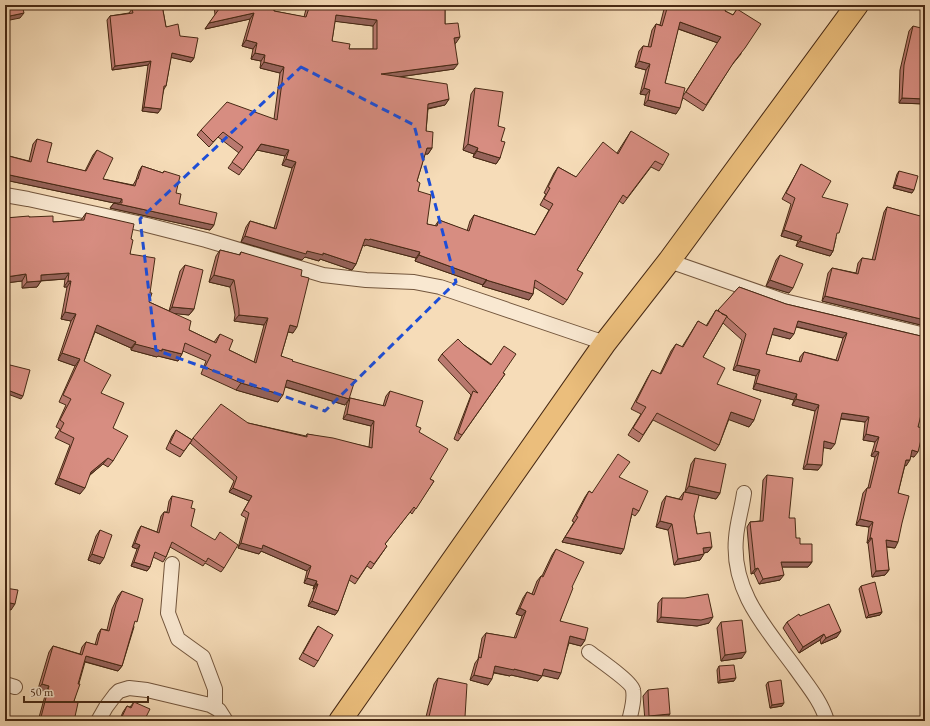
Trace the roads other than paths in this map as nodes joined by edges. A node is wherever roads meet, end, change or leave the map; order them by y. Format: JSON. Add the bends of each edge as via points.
{"nodes":[{"id":1,"x":857,"y":5,"type":"edge"},
{"id":2,"x":5,"y":195,"type":"edge"},
{"id":3,"x":669,"y":261,"type":"junction"},
{"id":4,"x":925,"y":335,"type":"edge"},
{"id":5,"x":605,"y":343,"type":"junction"},
{"id":6,"x":744,"y":493,"type":"dead end"},
{"id":7,"x":172,"y":564,"type":"dead end"},
{"id":8,"x":589,"y":652,"type":"dead end"},
{"id":9,"x":215,"y":707,"type":"junction"},
{"id":10,"x":98,"y":721,"type":"edge"},
{"id":11,"x":226,"y":721,"type":"edge"},
{"id":12,"x":340,"y":721,"type":"edge"},
{"id":13,"x":629,"y":721,"type":"edge"},
{"id":14,"x":827,"y":721,"type":"edge"}],
"edges":[{"from":1,"to":3,"type":"highway"},
{"from":2,"to":5,"type":"street","via":[[200,238],[323,275],[414,282],[440,287]]},
{"from":3,"to":4,"type":"street","via":[[784,301]]},
{"from":3,"to":5,"type":"highway"},
{"from":5,"to":12,"type":"highway"},
{"from":6,"to":14,"type":"street","via":[[735,558],[740,582],[752,608],[820,702]]},
{"from":7,"to":9,"type":"street","via":[[168,604],[170,618],[178,639],[202,657],[214,689]]},
{"from":8,"to":13,"type":"street","via":[[633,688]]},
{"from":9,"to":10,"type":"street","via":[[129,688],[115,695]]},
{"from":9,"to":11,"type":"street"}]}
